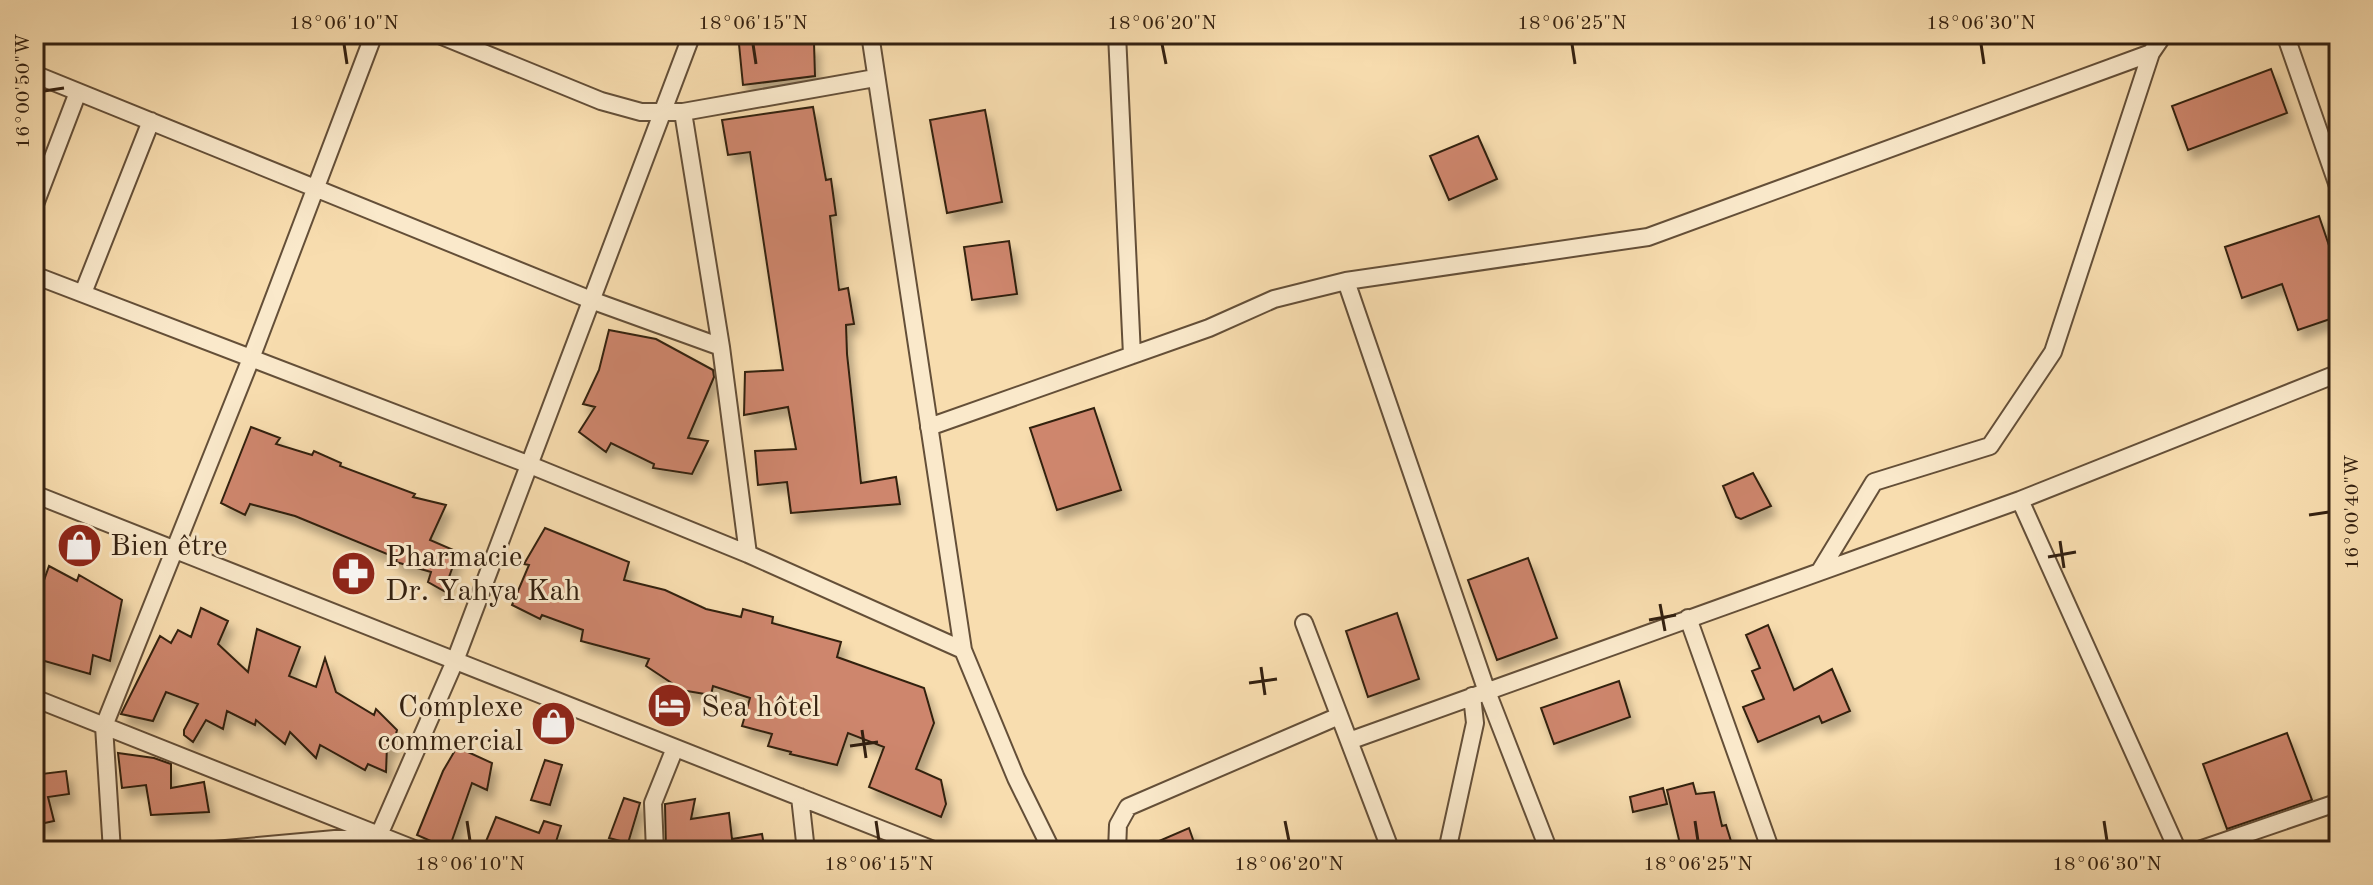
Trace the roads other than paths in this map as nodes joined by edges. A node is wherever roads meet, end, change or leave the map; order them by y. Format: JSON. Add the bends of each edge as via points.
{"nodes":[{"id":1,"x":374,"y":34,"type":"edge"},
{"id":2,"x":437,"y":34,"type":"edge"},
{"id":3,"x":692,"y":34,"type":"edge"},
{"id":4,"x":870,"y":34,"type":"edge"},
{"id":5,"x":1117,"y":34,"type":"edge"},
{"id":6,"x":2164,"y":34,"type":"edge"},
{"id":7,"x":2285,"y":34,"type":"edge"},
{"id":8,"x":2151,"y":53,"type":"junction"},
{"id":9,"x":34,"y":74,"type":"edge"},
{"id":10,"x":875,"y":78,"type":"junction"},
{"id":11,"x":78,"y":92,"type":"junction"},
{"id":12,"x":683,"y":112,"type":"junction"},
{"id":13,"x":664,"y":114,"type":"junction"},
{"id":14,"x":151,"y":121,"type":"junction"},
{"id":15,"x":315,"y":187,"type":"junction"},
{"id":16,"x":2339,"y":189,"type":"edge"},
{"id":17,"x":34,"y":207,"type":"edge"},
{"id":18,"x":34,"y":275,"type":"edge"},
{"id":19,"x":1346,"y":281,"type":"junction"},
{"id":20,"x":83,"y":293,"type":"junction"},
{"id":21,"x":591,"y":300,"type":"junction"},
{"id":22,"x":721,"y":347,"type":"junction"},
{"id":23,"x":1132,"y":355,"type":"junction"},
{"id":24,"x":250,"y":361,"type":"junction"},
{"id":25,"x":2339,"y":373,"type":"edge"},
{"id":26,"x":929,"y":427,"type":"junction"},
{"id":27,"x":530,"y":465,"type":"junction"},
{"id":28,"x":34,"y":494,"type":"edge"},
{"id":29,"x":2020,"y":500,"type":"junction"},
{"id":30,"x":173,"y":550,"type":"junction"},
{"id":31,"x":748,"y":554,"type":"junction"},
{"id":32,"x":1820,"y":571,"type":"junction"},
{"id":33,"x":1688,"y":618,"type":"junction"},
{"id":34,"x":1304,"y":623,"type":"dead end"},
{"id":35,"x":963,"y":650,"type":"junction"},
{"id":36,"x":455,"y":661,"type":"junction"},
{"id":37,"x":1479,"y":693,"type":"junction"},
{"id":38,"x":34,"y":698,"type":"edge"},
{"id":39,"x":1339,"y":716,"type":"junction"},
{"id":40,"x":104,"y":726,"type":"junction"},
{"id":41,"x":1349,"y":741,"type":"junction"},
{"id":42,"x":675,"y":748,"type":"junction"},
{"id":43,"x":800,"y":797,"type":"junction"},
{"id":44,"x":2339,"y":802,"type":"edge"},
{"id":45,"x":379,"y":835,"type":"junction"},
{"id":46,"x":268,"y":848,"type":"edge"},
{"id":47,"x":112,"y":851,"type":"edge"},
{"id":48,"x":203,"y":851,"type":"edge"},
{"id":49,"x":418,"y":851,"type":"edge"},
{"id":50,"x":655,"y":851,"type":"edge"},
{"id":51,"x":806,"y":851,"type":"edge"},
{"id":52,"x":936,"y":851,"type":"edge"},
{"id":53,"x":1052,"y":851,"type":"edge"},
{"id":54,"x":1117,"y":851,"type":"edge"},
{"id":55,"x":1391,"y":851,"type":"edge"},
{"id":56,"x":1447,"y":851,"type":"edge"},
{"id":57,"x":1549,"y":851,"type":"edge"},
{"id":58,"x":1771,"y":851,"type":"edge"},
{"id":59,"x":2178,"y":851,"type":"edge"},
{"id":60,"x":2196,"y":851,"type":"edge"}],
"edges":[{"from":1,"to":15,"type":"street"},
{"from":2,"to":13,"type":"street","via":[[618,107]]},
{"from":3,"to":13,"type":"street"},
{"from":4,"to":10,"type":"street"},
{"from":5,"to":23,"type":"street"},
{"from":6,"to":8,"type":"street"},
{"from":7,"to":16,"type":"street"},
{"from":8,"to":19,"type":"street","via":[[1648,237]]},
{"from":8,"to":32,"type":"street","via":[[2053,352],[1990,446],[1874,482]]},
{"from":9,"to":11,"type":"street"},
{"from":10,"to":12,"type":"street"},
{"from":10,"to":26,"type":"street"},
{"from":11,"to":14,"type":"street"},
{"from":11,"to":17,"type":"street"},
{"from":12,"to":13,"type":"street"},
{"from":12,"to":22,"type":"street"},
{"from":13,"to":21,"type":"street"},
{"from":14,"to":15,"type":"street"},
{"from":14,"to":20,"type":"street"},
{"from":15,"to":21,"type":"street"},
{"from":15,"to":24,"type":"street"},
{"from":18,"to":20,"type":"street"},
{"from":19,"to":23,"type":"street","via":[[1274,299]]},
{"from":19,"to":37,"type":"street"},
{"from":20,"to":24,"type":"street"},
{"from":21,"to":22,"type":"street"},
{"from":21,"to":27,"type":"street"},
{"from":22,"to":31,"type":"street"},
{"from":23,"to":26,"type":"street"},
{"from":24,"to":27,"type":"street"},
{"from":24,"to":30,"type":"street"},
{"from":25,"to":29,"type":"street"},
{"from":26,"to":35,"type":"street"},
{"from":27,"to":31,"type":"street"},
{"from":27,"to":36,"type":"street"},
{"from":28,"to":30,"type":"street"},
{"from":29,"to":32,"type":"street"},
{"from":29,"to":59,"type":"street"},
{"from":30,"to":36,"type":"street"},
{"from":30,"to":40,"type":"street"},
{"from":31,"to":35,"type":"street"},
{"from":32,"to":33,"type":"street"},
{"from":33,"to":37,"type":"street"},
{"from":33,"to":58,"type":"street"},
{"from":34,"to":39,"type":"street"},
{"from":35,"to":53,"type":"street"},
{"from":36,"to":42,"type":"street"},
{"from":36,"to":45,"type":"street"},
{"from":37,"to":41,"type":"street"},
{"from":37,"to":56,"type":"street"},
{"from":37,"to":57,"type":"street"},
{"from":38,"to":40,"type":"street"},
{"from":39,"to":41,"type":"street"},
{"from":39,"to":54,"type":"street","via":[[1128,807],[1118,825]]},
{"from":40,"to":45,"type":"street"},
{"from":40,"to":47,"type":"street"},
{"from":41,"to":55,"type":"street"},
{"from":42,"to":43,"type":"street"},
{"from":42,"to":50,"type":"street","via":[[653,803]]},
{"from":43,"to":51,"type":"street"},
{"from":43,"to":52,"type":"street"},
{"from":44,"to":60,"type":"street"},
{"from":45,"to":46,"type":"street"},
{"from":45,"to":49,"type":"street"},
{"from":46,"to":48,"type":"street"}]}
